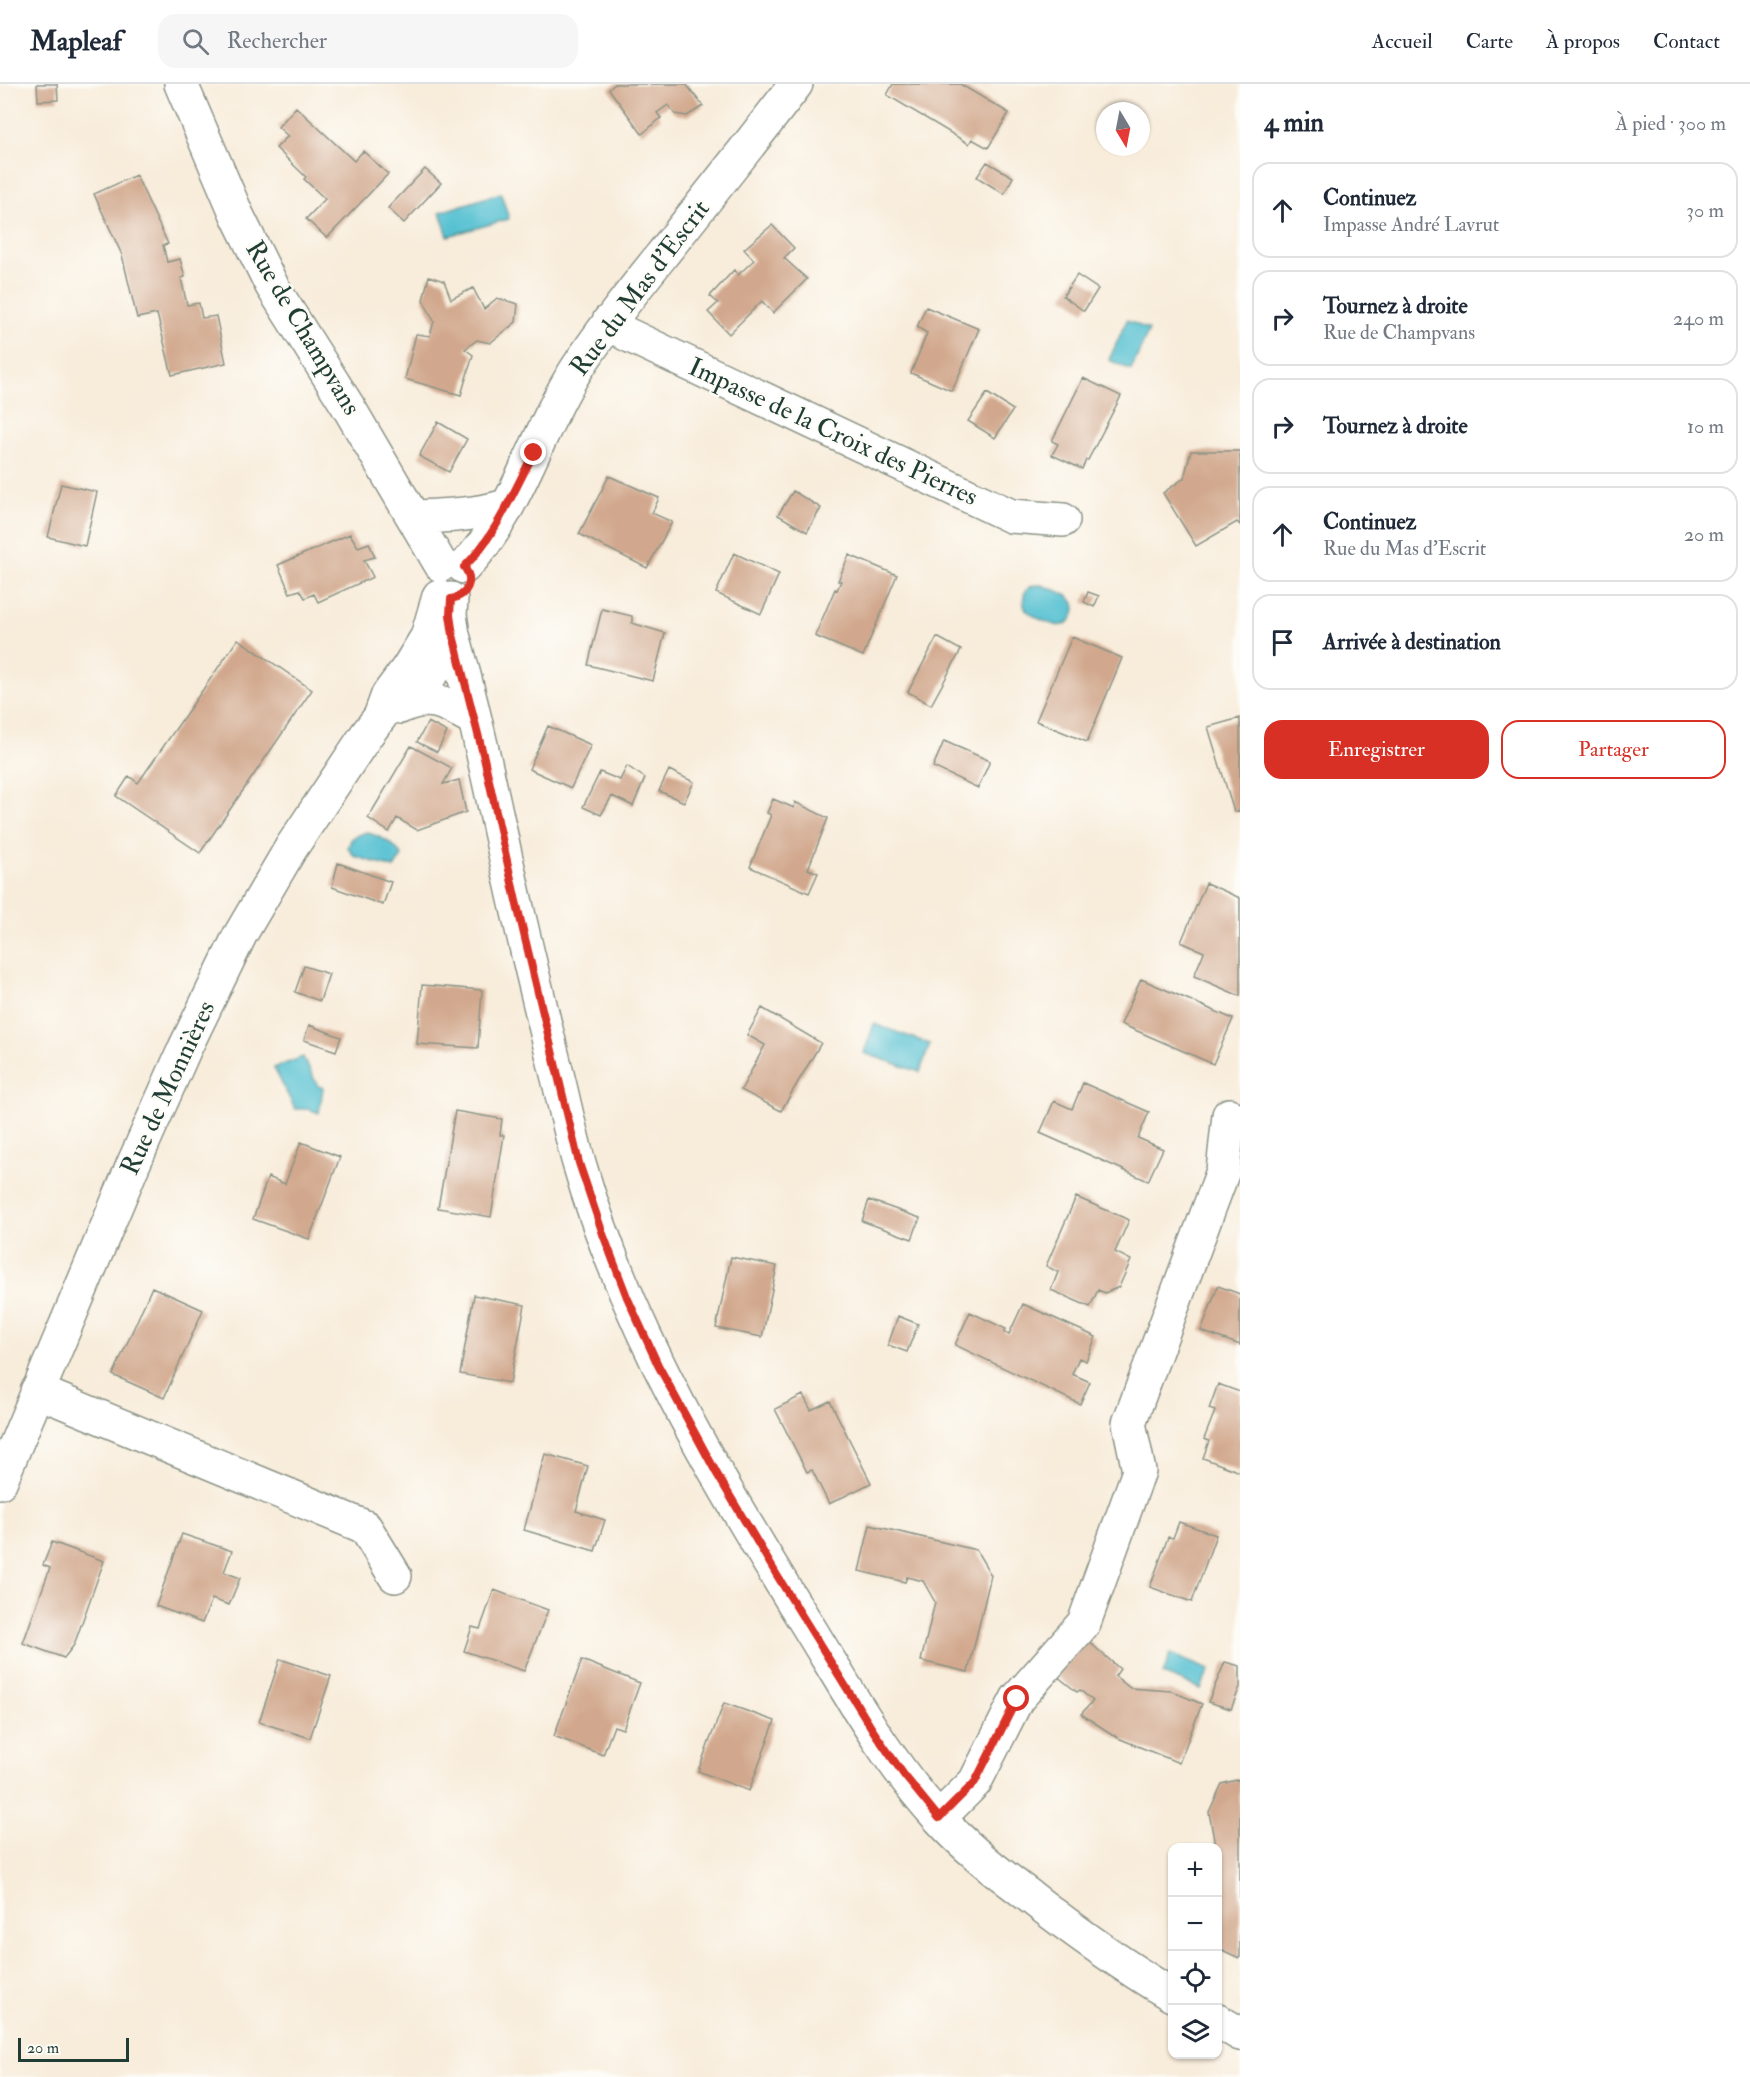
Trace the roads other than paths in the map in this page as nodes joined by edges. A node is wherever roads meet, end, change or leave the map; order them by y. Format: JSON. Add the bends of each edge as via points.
{"nodes":[{"id":1,"x":181,"y":84,"type":"edge"},
{"id":2,"x":796,"y":84,"type":"edge"},
{"id":3,"x":609,"y":321,"type":"junction"},
{"id":4,"x":506,"y":506,"type":"junction"},
{"id":5,"x":413,"y":517,"type":"junction"},
{"id":6,"x":1063,"y":520,"type":"dead end"},
{"id":7,"x":449,"y":582,"type":"junction"},
{"id":8,"x":456,"y":647,"type":"junction"},
{"id":9,"x":391,"y":712,"type":"junction"},
{"id":10,"x":474,"y":719,"type":"junction"},
{"id":11,"x":1229,"y":1116,"type":"dead end"},
{"id":12,"x":37,"y":1390,"type":"junction"},
{"id":13,"x":0,"y":1482,"type":"edge"},
{"id":14,"x":395,"y":1576,"type":"dead end"},
{"id":15,"x":939,"y":1818,"type":"junction"},
{"id":16,"x":1168,"y":1992,"type":"edge"},
{"id":17,"x":1222,"y":2023,"type":"edge"},
{"id":18,"x":1240,"y":2034,"type":"edge"}],
"edges":[{"from":1,"to":5,"type":"street","name":"Rue de Champvans","via":[[272,286],[350,408]]},
{"from":2,"to":3,"type":"street","name":"Rue du Mas d'Escrit"},
{"from":3,"to":4,"type":"street","name":"Rue du Mas d'Escrit","via":[[555,406]]},
{"from":3,"to":6,"type":"street","name":"Impasse de la Croix des Pierres","via":[[626,334],[1011,516]]},
{"from":4,"to":5,"type":"street","via":[[458,515]]},
{"from":4,"to":7,"type":"street","name":"Rue du Mas d'Escrit","via":[[488,538]]},
{"from":5,"to":7,"type":"street","name":"Rue de Champvans"},
{"from":7,"to":8,"type":"street","name":"Rue de Champvans"},
{"from":7,"to":9,"type":"street","name":"Rue de Monnières","via":[[427,637],[388,695]]},
{"from":8,"to":9,"type":"street","name":"Rue de Monnières"},
{"from":8,"to":10,"type":"street","name":"Rue de Champvans"},
{"from":9,"to":10,"type":"street","via":[[423,699],[434,699]]},
{"from":9,"to":12,"type":"street","name":"Rue de Monnières","via":[[367,734],[291,848],[240,936],[185,1048]]},
{"from":10,"to":15,"type":"street","name":"Rue de Champvans","via":[[579,1163],[627,1297],[658,1365],[778,1577],[874,1732]]},
{"from":11,"to":15,"type":"street","via":[[1223,1171],[1129,1423],[1139,1471],[1084,1623],[1017,1699],[975,1782]]},
{"from":12,"to":13,"type":"street","name":"Rue de Monnières"},
{"from":12,"to":14,"type":"street","via":[[365,1527]]},
{"from":15,"to":16,"type":"street","name":"Rue de Champvans","via":[[986,1863],[1066,1925]]},
{"from":17,"to":18,"type":"street"}]}
